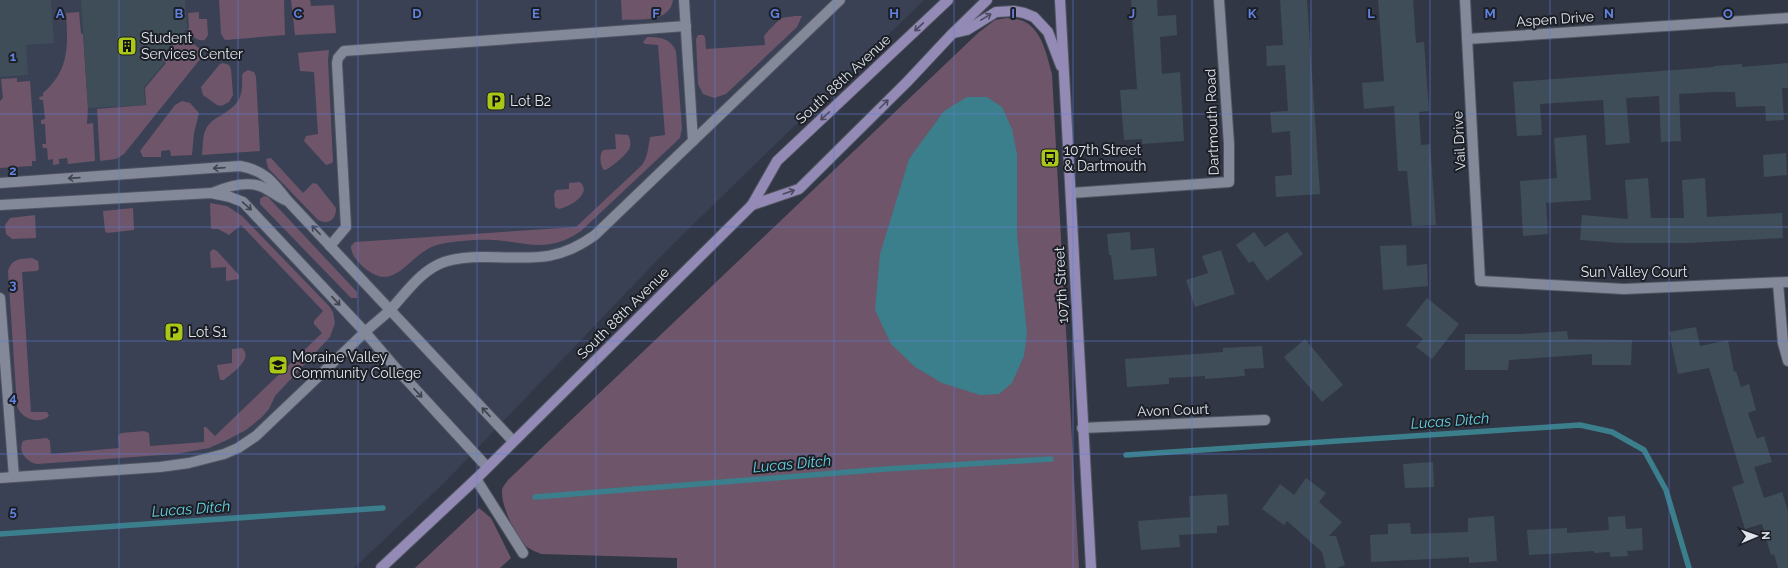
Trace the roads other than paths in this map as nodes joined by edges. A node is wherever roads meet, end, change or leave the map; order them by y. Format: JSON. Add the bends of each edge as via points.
{"nodes":[{"id":1,"x":684,"y":0,"type":"edge"},
{"id":2,"x":840,"y":0,"type":"edge"},
{"id":3,"x":948,"y":0,"type":"edge"},
{"id":4,"x":987,"y":0,"type":"edge"},
{"id":5,"x":1060,"y":0,"type":"edge"},
{"id":6,"x":1219,"y":0,"type":"edge"},
{"id":7,"x":1465,"y":0,"type":"edge"},
{"id":8,"x":1788,"y":18,"type":"edge"},
{"id":9,"x":686,"y":26,"type":"junction"},
{"id":10,"x":952,"y":34,"type":"junction"},
{"id":11,"x":1468,"y":39,"type":"junction"},
{"id":12,"x":1066,"y":78,"type":"junction"},
{"id":13,"x":693,"y":140,"type":"junction"},
{"id":14,"x":0,"y":183,"type":"edge"},
{"id":15,"x":1071,"y":192,"type":"junction"},
{"id":16,"x":211,"y":193,"type":"junction"},
{"id":17,"x":287,"y":200,"type":"junction"},
{"id":18,"x":0,"y":205,"type":"edge"},
{"id":19,"x":752,"y":205,"type":"junction"},
{"id":20,"x":330,"y":246,"type":"junction"},
{"id":21,"x":1480,"y":280,"type":"joint"},
{"id":22,"x":1783,"y":282,"type":"edge"},
{"id":23,"x":0,"y":298,"type":"edge"},
{"id":24,"x":390,"y":310,"type":"junction"},
{"id":25,"x":365,"y":332,"type":"junction"},
{"id":26,"x":1788,"y":360,"type":"edge"},
{"id":27,"x":1265,"y":420,"type":"dead end"},
{"id":28,"x":1082,"y":428,"type":"junction"},
{"id":29,"x":513,"y":441,"type":"junction"},
{"id":30,"x":487,"y":467,"type":"junction"},
{"id":31,"x":14,"y":477,"type":"junction"},
{"id":32,"x":0,"y":478,"type":"edge"},
{"id":33,"x":476,"y":479,"type":"junction"},
{"id":34,"x":523,"y":553,"type":"dead end"},
{"id":35,"x":381,"y":568,"type":"edge"},
{"id":36,"x":1091,"y":568,"type":"edge"}],
"edges":[{"from":1,"to":9,"type":"street"},
{"from":2,"to":13,"type":"street"},
{"from":3,"to":19,"type":"street","name":"South 88th Avenue","one_way":true,"via":[[777,161]]},
{"from":4,"to":10,"type":"street","name":"South 88th Avenue"},
{"from":5,"to":12,"type":"street","name":"107th Street"},
{"from":6,"to":15,"type":"street","name":"Dartmouth Road","via":[[1229,144],[1229,182]]},
{"from":7,"to":11,"type":"street","name":"Vail Drive"},
{"from":8,"to":11,"type":"street","name":"Aspen Drive"},
{"from":9,"to":13,"type":"street"},
{"from":9,"to":20,"type":"street","via":[[344,51],[337,63],[346,228]]},
{"from":10,"to":12,"type":"street","one_way":true,"via":[[967,30],[996,12],[1024,13],[1034,17],[1048,32]]},
{"from":19,"to":10,"type":"street","name":"South 88th Avenue","one_way":true,"via":[[799,188]]},
{"from":11,"to":21,"type":"street","name":"Vail Drive"},
{"from":12,"to":15,"type":"street","name":"107th Street"},
{"from":13,"to":24,"type":"street","via":[[595,235],[579,246],[549,257],[475,257],[445,262],[425,272]]},
{"from":17,"to":14,"type":"street","one_way":true,"via":[[263,174],[253,168],[240,166]]},
{"from":15,"to":28,"type":"street","name":"107th Street"},
{"from":16,"to":17,"type":"street","via":[[227,187],[252,184]]},
{"from":16,"to":18,"type":"street"},
{"from":16,"to":25,"type":"street","one_way":true,"via":[[230,197],[248,206]]},
{"from":20,"to":17,"type":"street","one_way":true},
{"from":19,"to":29,"type":"street","name":"South 88th Avenue"},
{"from":20,"to":24,"type":"street"},
{"from":21,"to":22,"type":"street","name":"Sun Valley Court","via":[[1624,289]]},
{"from":22,"to":26,"type":"street","via":[[1784,343]]},
{"from":23,"to":31,"type":"street"},
{"from":24,"to":25,"type":"street"},
{"from":29,"to":24,"type":"street","one_way":true},
{"from":25,"to":30,"type":"street","one_way":true},
{"from":25,"to":31,"type":"street","via":[[256,436],[224,454],[189,464]]},
{"from":27,"to":28,"type":"street","name":"Avon Court"},
{"from":28,"to":36,"type":"street","name":"107th Street"},
{"from":29,"to":30,"type":"street","name":"South 88th Avenue"},
{"from":30,"to":33,"type":"street"},
{"from":31,"to":32,"type":"street"},
{"from":33,"to":34,"type":"street"},
{"from":33,"to":35,"type":"street"}]}
